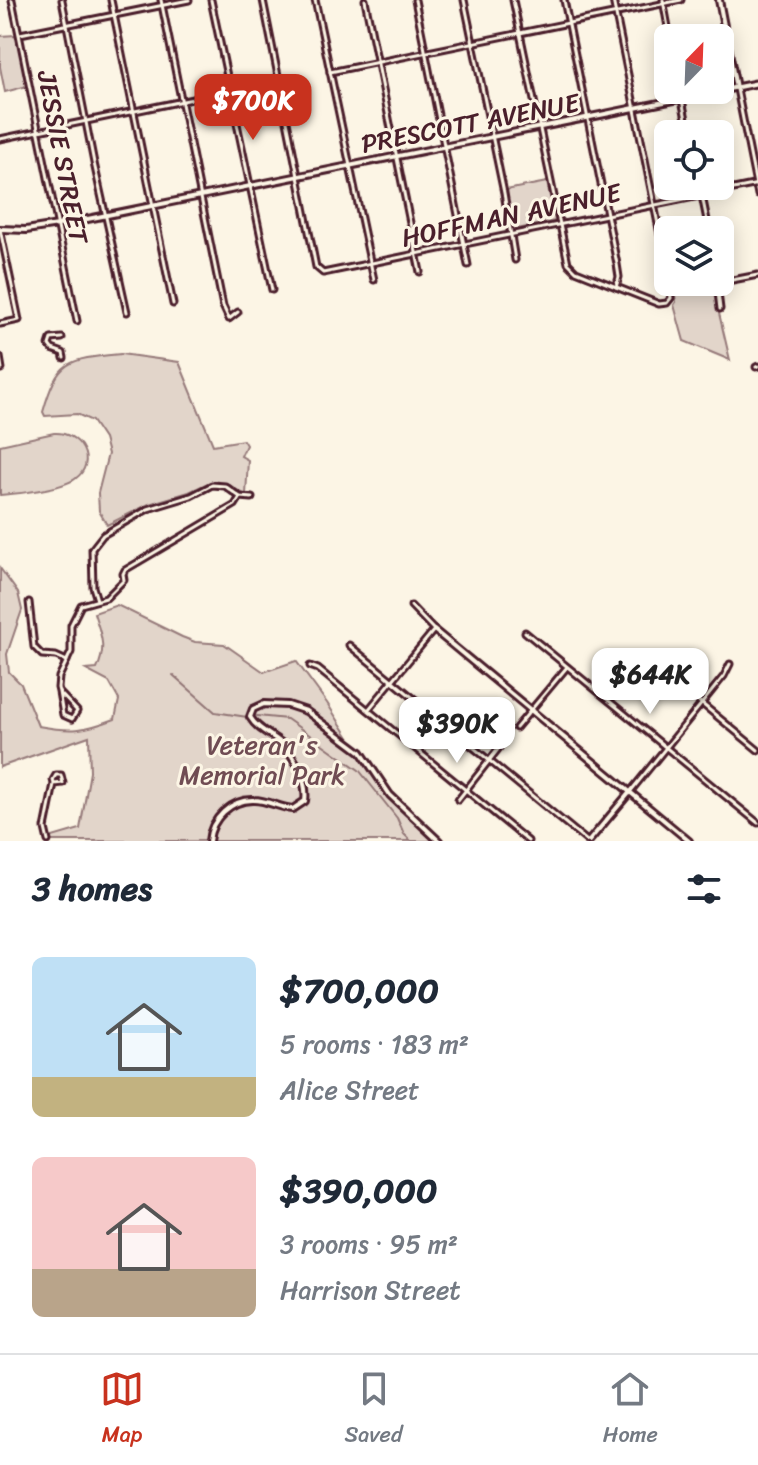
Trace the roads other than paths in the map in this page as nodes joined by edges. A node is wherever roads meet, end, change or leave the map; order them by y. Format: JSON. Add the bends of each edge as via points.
{"nodes":[{"id":1,"x":12,"y":0,"type":"edge"},
{"id":2,"x":62,"y":0,"type":"edge"},
{"id":3,"x":111,"y":0,"type":"edge"},
{"id":4,"x":189,"y":0,"type":"edge"},
{"id":5,"x":211,"y":0,"type":"edge"},
{"id":6,"x":263,"y":0,"type":"edge"},
{"id":7,"x":315,"y":0,"type":"edge"},
{"id":8,"x":365,"y":0,"type":"edge"},
{"id":9,"x":415,"y":0,"type":"edge"},
{"id":10,"x":464,"y":0,"type":"edge"},
{"id":11,"x":513,"y":0,"type":"edge"},
{"id":12,"x":564,"y":0,"type":"edge"},
{"id":13,"x":613,"y":0,"type":"edge"},
{"id":14,"x":681,"y":0,"type":"edge"},
{"id":15,"x":719,"y":0,"type":"edge"},
{"id":16,"x":162,"y":2,"type":"edge"},
{"id":17,"x":663,"y":2,"type":"edge"},
{"id":18,"x":615,"y":13,"type":"junction"},
{"id":19,"x":114,"y":16,"type":"junction"},
{"id":20,"x":569,"y":24,"type":"junction"},
{"id":21,"x":667,"y":24,"type":"edge"},
{"id":22,"x":67,"y":26,"type":"junction"},
{"id":23,"x":519,"y":34,"type":"junction"},
{"id":24,"x":19,"y":35,"type":"junction"},
{"id":25,"x":473,"y":43,"type":"junction"},
{"id":26,"x":425,"y":52,"type":"junction"},
{"id":27,"x":378,"y":62,"type":"junction"},
{"id":28,"x":330,"y":72,"type":"junction"},
{"id":29,"x":279,"y":81,"type":"junction"},
{"id":30,"x":758,"y":83,"type":"edge"},
{"id":31,"x":736,"y":88,"type":"junction"},
{"id":32,"x":229,"y":92,"type":"junction"},
{"id":33,"x":183,"y":101,"type":"junction"},
{"id":34,"x":656,"y":104,"type":"edge"},
{"id":35,"x":635,"y":108,"type":"junction"},
{"id":36,"x":134,"y":111,"type":"junction"},
{"id":37,"x":588,"y":118,"type":"junction"},
{"id":38,"x":86,"y":120,"type":"junction"},
{"id":39,"x":540,"y":128,"type":"junction"},
{"id":40,"x":39,"y":130,"type":"junction"},
{"id":41,"x":492,"y":138,"type":"junction"},
{"id":42,"x":0,"y":139,"type":"edge"},
{"id":43,"x":445,"y":147,"type":"junction"},
{"id":44,"x":397,"y":156,"type":"junction"},
{"id":45,"x":349,"y":166,"type":"junction"},
{"id":46,"x":298,"y":176,"type":"junction"},
{"id":47,"x":757,"y":184,"type":"edge"},
{"id":48,"x":249,"y":186,"type":"junction"},
{"id":49,"x":734,"y":189,"type":"edge"},
{"id":50,"x":758,"y":195,"type":"edge"},
{"id":51,"x":201,"y":196,"type":"junction"},
{"id":52,"x":678,"y":200,"type":"edge"},
{"id":53,"x":153,"y":205,"type":"junction"},
{"id":54,"x":654,"y":205,"type":"junction"},
{"id":55,"x":607,"y":214,"type":"junction"},
{"id":56,"x":105,"y":215,"type":"junction"},
{"id":57,"x":656,"y":216,"type":"edge"},
{"id":58,"x":559,"y":224,"type":"junction"},
{"id":59,"x":58,"y":225,"type":"junction"},
{"id":60,"x":0,"y":229,"type":"edge"},
{"id":61,"x":511,"y":234,"type":"junction"},
{"id":62,"x":464,"y":244,"type":"junction"},
{"id":63,"x":416,"y":253,"type":"junction"},
{"id":64,"x":515,"y":260,"type":"dead end"},
{"id":65,"x":370,"y":263,"type":"junction"},
{"id":66,"x":468,"y":265,"type":"dead end"},
{"id":67,"x":420,"y":272,"type":"dead end"},
{"id":68,"x":758,"y":275,"type":"edge"},
{"id":69,"x":374,"y":280,"type":"dead end"},
{"id":70,"x":734,"y":280,"type":"edge"},
{"id":71,"x":616,"y":287,"type":"junction"},
{"id":72,"x":272,"y":290,"type":"dead end"},
{"id":73,"x":671,"y":296,"type":"edge"},
{"id":74,"x":718,"y":296,"type":"edge"},
{"id":75,"x":173,"y":304,"type":"dead end"},
{"id":76,"x":720,"y":309,"type":"dead end"},
{"id":77,"x":127,"y":312,"type":"dead end"},
{"id":78,"x":238,"y":312,"type":"dead end"},
{"id":79,"x":77,"y":321,"type":"dead end"},
{"id":80,"x":0,"y":324,"type":"edge"},
{"id":81,"x":62,"y":338,"type":"dead end"},
{"id":82,"x":0,"y":357,"type":"edge"},
{"id":83,"x":64,"y":358,"type":"dead end"},
{"id":84,"x":0,"y":369,"type":"edge"},
{"id":85,"x":240,"y":497,"type":"junction"},
{"id":86,"x":252,"y":498,"type":"dead end"},
{"id":87,"x":97,"y":600,"type":"junction"},
{"id":88,"x":29,"y":602,"type":"dead end"},
{"id":89,"x":411,"y":606,"type":"dead end"},
{"id":90,"x":434,"y":630,"type":"junction"},
{"id":91,"x":525,"y":632,"type":"dead end"},
{"id":92,"x":349,"y":645,"type":"dead end"},
{"id":93,"x":67,"y":661,"type":"junction"},
{"id":94,"x":650,"y":661,"type":"dead end"},
{"id":95,"x":730,"y":664,"type":"dead end"},
{"id":96,"x":310,"y":666,"type":"dead end"},
{"id":97,"x":567,"y":667,"type":"junction"},
{"id":98,"x":392,"y":681,"type":"junction"},
{"id":99,"x":59,"y":692,"type":"junction"},
{"id":100,"x":702,"y":703,"type":"junction"},
{"id":101,"x":369,"y":709,"type":"junction"},
{"id":102,"x":530,"y":710,"type":"junction"},
{"id":103,"x":516,"y":728,"type":"dead end"},
{"id":104,"x":666,"y":747,"type":"junction"},
{"id":105,"x":499,"y":748,"type":"dead end"},
{"id":106,"x":758,"y":750,"type":"edge"},
{"id":107,"x":490,"y":760,"type":"junction"},
{"id":108,"x":54,"y":784,"type":"dead end"},
{"id":109,"x":466,"y":790,"type":"junction"},
{"id":110,"x":630,"y":792,"type":"junction"},
{"id":111,"x":458,"y":800,"type":"dead end"},
{"id":112,"x":758,"y":823,"type":"edge"},
{"id":113,"x":48,"y":841,"type":"edge"},
{"id":114,"x":209,"y":841,"type":"edge"},
{"id":115,"x":439,"y":841,"type":"edge"},
{"id":116,"x":528,"y":841,"type":"edge"},
{"id":117,"x":588,"y":841,"type":"edge"},
{"id":118,"x":689,"y":841,"type":"edge"}],
"edges":[{"from":1,"to":24,"type":"street","name":"JESSIE STREET"},
{"from":2,"to":22,"type":"street"},
{"from":3,"to":19,"type":"street"},
{"from":4,"to":16,"type":"street"},
{"from":5,"to":32,"type":"street"},
{"from":6,"to":29,"type":"street"},
{"from":7,"to":28,"type":"street"},
{"from":8,"to":27,"type":"street"},
{"from":9,"to":26,"type":"street"},
{"from":10,"to":25,"type":"street"},
{"from":11,"to":23,"type":"street"},
{"from":12,"to":20,"type":"street"},
{"from":13,"to":18,"type":"street"},
{"from":14,"to":17,"type":"street"},
{"from":15,"to":31,"type":"street"},
{"from":16,"to":19,"type":"street"},
{"from":16,"to":33,"type":"street"},
{"from":17,"to":18,"type":"street"},
{"from":17,"to":21,"type":"street"},
{"from":18,"to":20,"type":"street"},
{"from":18,"to":35,"type":"street"},
{"from":19,"to":22,"type":"street"},
{"from":19,"to":36,"type":"street"},
{"from":20,"to":23,"type":"street"},
{"from":20,"to":37,"type":"street"},
{"from":22,"to":24,"type":"street"},
{"from":22,"to":38,"type":"street"},
{"from":23,"to":25,"type":"street"},
{"from":23,"to":39,"type":"street"},
{"from":24,"to":40,"type":"street","name":"JESSIE STREET"},
{"from":25,"to":26,"type":"street"},
{"from":25,"to":41,"type":"street"},
{"from":26,"to":27,"type":"street"},
{"from":26,"to":43,"type":"street"},
{"from":27,"to":28,"type":"street"},
{"from":27,"to":44,"type":"street"},
{"from":28,"to":45,"type":"street"},
{"from":29,"to":32,"type":"street"},
{"from":29,"to":46,"type":"street"},
{"from":30,"to":31,"type":"street","name":"PRESCOTT AVENUE"},
{"from":31,"to":47,"type":"street"},
{"from":32,"to":33,"type":"street"},
{"from":32,"to":48,"type":"street"},
{"from":33,"to":36,"type":"street"},
{"from":33,"to":51,"type":"street"},
{"from":34,"to":35,"type":"street","name":"PRESCOTT AVENUE"},
{"from":35,"to":37,"type":"street","name":"PRESCOTT AVENUE"},
{"from":35,"to":54,"type":"street"},
{"from":36,"to":38,"type":"street"},
{"from":36,"to":53,"type":"street"},
{"from":37,"to":39,"type":"street","name":"PRESCOTT AVENUE"},
{"from":37,"to":55,"type":"street"},
{"from":38,"to":40,"type":"street"},
{"from":38,"to":56,"type":"street"},
{"from":39,"to":41,"type":"street","name":"PRESCOTT AVENUE"},
{"from":39,"to":58,"type":"street"},
{"from":40,"to":42,"type":"street"},
{"from":40,"to":59,"type":"street","name":"JESSIE STREET"},
{"from":41,"to":43,"type":"street","name":"PRESCOTT AVENUE"},
{"from":41,"to":61,"type":"street"},
{"from":43,"to":44,"type":"street","name":"PRESCOTT AVENUE"},
{"from":43,"to":62,"type":"street"},
{"from":44,"to":45,"type":"street","name":"PRESCOTT AVENUE"},
{"from":44,"to":63,"type":"street"},
{"from":45,"to":46,"type":"street","name":"PRESCOTT AVENUE"},
{"from":45,"to":65,"type":"street"},
{"from":46,"to":48,"type":"street","name":"PRESCOTT AVENUE"},
{"from":46,"to":65,"type":"street","name":"HOFFMAN AVENUE","via":[[320,272]]},
{"from":47,"to":49,"type":"street","name":"HOFFMAN AVENUE"},
{"from":47,"to":50,"type":"street"},
{"from":48,"to":51,"type":"street","name":"PRESCOTT AVENUE"},
{"from":48,"to":72,"type":"street"},
{"from":51,"to":53,"type":"street","name":"PRESCOTT AVENUE"},
{"from":51,"to":78,"type":"street","via":[[223,306],[229,319]]},
{"from":52,"to":54,"type":"street","name":"HOFFMAN AVENUE"},
{"from":53,"to":56,"type":"street","name":"PRESCOTT AVENUE"},
{"from":53,"to":75,"type":"street"},
{"from":54,"to":55,"type":"street","name":"HOFFMAN AVENUE"},
{"from":54,"to":57,"type":"street"},
{"from":55,"to":58,"type":"street","name":"HOFFMAN AVENUE"},
{"from":55,"to":71,"type":"street","via":[[619,277]]},
{"from":56,"to":59,"type":"street","name":"PRESCOTT AVENUE"},
{"from":56,"to":77,"type":"street"},
{"from":58,"to":61,"type":"street","name":"HOFFMAN AVENUE"},
{"from":58,"to":71,"type":"street","via":[[568,263]]},
{"from":59,"to":60,"type":"street","name":"PRESCOTT AVENUE"},
{"from":59,"to":79,"type":"street","name":"JESSIE STREET"},
{"from":60,"to":80,"type":"street","via":[[19,320]]},
{"from":61,"to":62,"type":"street","name":"HOFFMAN AVENUE"},
{"from":61,"to":64,"type":"street"},
{"from":62,"to":63,"type":"street","name":"HOFFMAN AVENUE"},
{"from":62,"to":66,"type":"street"},
{"from":63,"to":65,"type":"street","name":"HOFFMAN AVENUE"},
{"from":63,"to":67,"type":"street"},
{"from":65,"to":69,"type":"street"},
{"from":68,"to":70,"type":"street"},
{"from":71,"to":73,"type":"street","via":[[659,304]]},
{"from":74,"to":76,"type":"street"},
{"from":81,"to":83,"type":"street","via":[[51,339],[49,345]]},
{"from":82,"to":84,"type":"street"},
{"from":85,"to":86,"type":"street"},
{"from":85,"to":87,"type":"street","via":[[235,505],[125,570],[124,580]]},
{"from":85,"to":87,"type":"street","via":[[225,486],[212,485],[148,509],[100,537],[92,553]]},
{"from":87,"to":93,"type":"street","via":[[76,611]]},
{"from":88,"to":93,"type":"street","via":[[34,647],[42,655]]},
{"from":89,"to":90,"type":"street"},
{"from":90,"to":98,"type":"street"},
{"from":90,"to":102,"type":"street"},
{"from":91,"to":97,"type":"street"},
{"from":92,"to":98,"type":"street"},
{"from":93,"to":99,"type":"street","via":[[58,679]]},
{"from":94,"to":100,"type":"street"},
{"from":95,"to":100,"type":"street"},
{"from":96,"to":101,"type":"street"},
{"from":97,"to":102,"type":"street"},
{"from":97,"to":104,"type":"street"},
{"from":98,"to":101,"type":"street"},
{"from":98,"to":107,"type":"street"},
{"from":99,"to":99,"type":"street","via":[[76,708],[72,719],[63,715]]},
{"from":100,"to":104,"type":"street"},
{"from":100,"to":106,"type":"street"},
{"from":101,"to":109,"type":"street"},
{"from":102,"to":103,"type":"street"},
{"from":102,"to":110,"type":"street"},
{"from":104,"to":110,"type":"street"},
{"from":104,"to":112,"type":"street"},
{"from":105,"to":107,"type":"street"},
{"from":107,"to":109,"type":"street"},
{"from":107,"to":117,"type":"street"},
{"from":108,"to":113,"type":"street","via":[[45,828]]},
{"from":109,"to":111,"type":"street"},
{"from":109,"to":116,"type":"street"},
{"from":110,"to":117,"type":"street"},
{"from":110,"to":118,"type":"street"},
{"from":114,"to":115,"type":"street","via":[[218,818],[234,805],[257,800],[293,809],[305,801],[304,784],[288,751],[250,717],[258,706],[276,704],[302,709],[357,749],[390,795]]}]}
